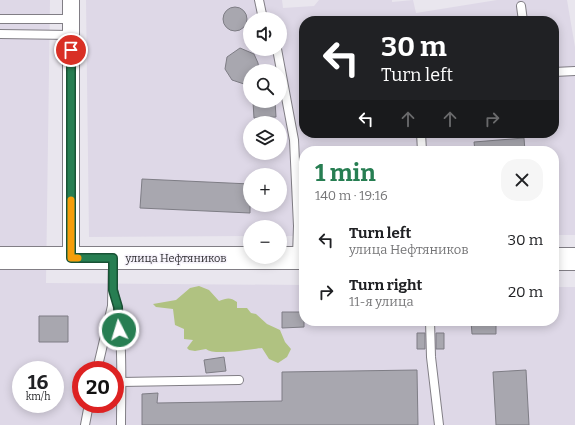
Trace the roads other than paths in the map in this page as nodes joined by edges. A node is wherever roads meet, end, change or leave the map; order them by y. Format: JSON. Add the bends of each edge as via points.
{"nodes":[{"id":1,"x":71,"y":0,"type":"edge"},
{"id":2,"x":259,"y":0,"type":"edge"},
{"id":3,"x":521,"y":6,"type":"dead end"},
{"id":4,"x":262,"y":12,"type":"edge"},
{"id":5,"x":522,"y":16,"type":"edge"},
{"id":6,"x":0,"y":19,"type":"edge"},
{"id":7,"x":71,"y":19,"type":"junction"},
{"id":8,"x":0,"y":34,"type":"edge"},
{"id":9,"x":71,"y":35,"type":"junction"},
{"id":10,"x":278,"y":56,"type":"edge"},
{"id":11,"x":575,"y":71,"type":"edge"},
{"id":12,"x":559,"y":72,"type":"edge"},
{"id":13,"x":299,"y":237,"type":"edge"},
{"id":14,"x":0,"y":258,"type":"edge"},
{"id":15,"x":71,"y":258,"type":"junction"},
{"id":16,"x":113,"y":258,"type":"junction"},
{"id":17,"x":299,"y":258,"type":"edge"},
{"id":18,"x":559,"y":259,"type":"edge"},
{"id":19,"x":575,"y":259,"type":"edge"},
{"id":20,"x":113,"y":290,"type":"junction"},
{"id":21,"x":430,"y":326,"type":"edge"},
{"id":22,"x":98,"y":361,"type":"edge"},
{"id":23,"x":120,"y":361,"type":"edge"},
{"id":24,"x":239,"y":380,"type":"dead end"},
{"id":25,"x":124,"y":382,"type":"edge"},
{"id":26,"x":87,"y":413,"type":"edge"},
{"id":27,"x":121,"y":413,"type":"edge"},
{"id":28,"x":85,"y":425,"type":"edge"},
{"id":29,"x":121,"y":425,"type":"edge"},
{"id":30,"x":439,"y":425,"type":"edge"}],
"edges":[{"from":1,"to":7,"type":"street"},
{"from":2,"to":4,"type":"lane"},
{"from":3,"to":5,"type":"lane"},
{"from":6,"to":7,"type":"lane"},
{"from":7,"to":9,"type":"street"},
{"from":8,"to":9,"type":"lane"},
{"from":9,"to":15,"type":"street"},
{"from":10,"to":13,"type":"lane","via":[[294,140]]},
{"from":11,"to":12,"type":"lane"},
{"from":14,"to":15,"type":"street","name":"улица Нефтяников"},
{"from":15,"to":16,"type":"street","name":"улица Нефтяников"},
{"from":16,"to":17,"type":"street","name":"улица Нефтяников"},
{"from":16,"to":20,"type":"lane"},
{"from":18,"to":19,"type":"street"},
{"from":20,"to":22,"type":"lane","via":[[112,306]]},
{"from":20,"to":23,"type":"lane","via":[[118,307]]},
{"from":21,"to":30,"type":"lane"},
{"from":24,"to":25,"type":"lane"},
{"from":26,"to":28,"type":"lane"},
{"from":27,"to":29,"type":"lane"}]}
